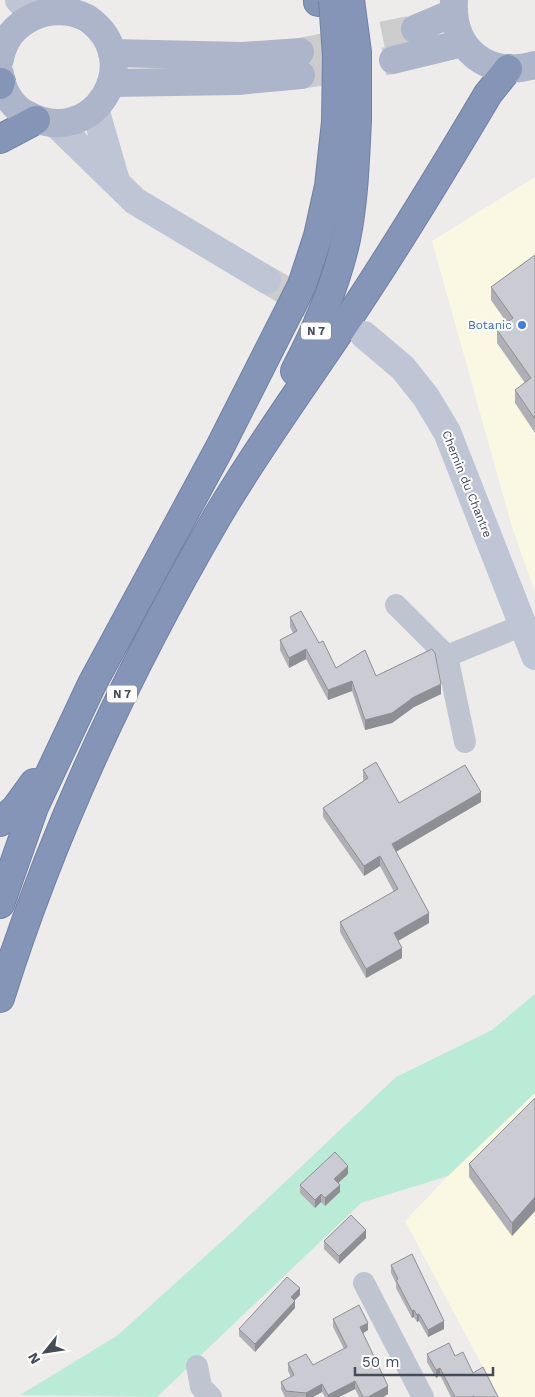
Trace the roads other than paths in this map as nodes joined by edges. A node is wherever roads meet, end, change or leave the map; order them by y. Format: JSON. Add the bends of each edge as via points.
{"nodes":[{"id":1,"x":350,"y":0,"type":"edge"},
{"id":2,"x":368,"y":0,"type":"edge"},
{"id":3,"x":323,"y":1,"type":"edge"},
{"id":4,"x":26,"y":7,"type":"edge"},
{"id":5,"x":454,"y":7,"type":"edge"},
{"id":6,"x":415,"y":29,"type":"tunnel mouth"},
{"id":7,"x":463,"y":43,"type":"junction"},
{"id":8,"x":112,"y":53,"type":"junction"},
{"id":9,"x":393,"y":60,"type":"tunnel mouth"},
{"id":10,"x":535,"y":65,"type":"edge"},
{"id":11,"x":0,"y":66,"type":"edge"},
{"id":12,"x":508,"y":69,"type":"junction"},
{"id":13,"x":111,"y":83,"type":"junction"},
{"id":14,"x":95,"y":109,"type":"junction"},
{"id":15,"x":354,"y":119,"type":"junction"},
{"id":16,"x":46,"y":122,"type":"junction"},
{"id":17,"x":0,"y":139,"type":"edge"},
{"id":18,"x":117,"y":183,"type":"junction"},
{"id":19,"x":267,"y":280,"type":"tunnel mouth"},
{"id":20,"x":364,"y":335,"type":"tunnel mouth"},
{"id":21,"x":242,"y":478,"type":"junction"},
{"id":22,"x":396,"y":605,"type":"dead end"},
{"id":23,"x":523,"y":625,"type":"junction"},
{"id":24,"x":447,"y":656,"type":"junction"},
{"id":25,"x":535,"y":656,"type":"edge"},
{"id":26,"x":92,"y":684,"type":"junction"},
{"id":27,"x":465,"y":742,"type":"dead end"},
{"id":28,"x":0,"y":822,"type":"edge"},
{"id":29,"x":0,"y":904,"type":"edge"},
{"id":30,"x":0,"y":998,"type":"edge"},
{"id":31,"x":364,"y":1283,"type":"dead end"},
{"id":32,"x":197,"y":1366,"type":"dead end"},
{"id":33,"x":211,"y":1397,"type":"edge"},
{"id":34,"x":423,"y":1397,"type":"edge"}],
"edges":[{"from":1,"to":15,"type":"highway","number":"N 7","bridge":true,"via":[[357,52]]},
{"from":2,"to":15,"type":"highway","number":"N 7"},
{"from":3,"to":15,"type":"highway","number":"N 7","bridge":true},
{"from":4,"to":8,"type":"main road","via":[[71,11],[85,17],[97,26]]},
{"from":4,"to":11,"type":"main road","via":[[20,22],[9,34]]},
{"from":5,"to":6,"type":"main road"},
{"from":5,"to":7,"type":"main road","via":[[456,29]]},
{"from":7,"to":9,"type":"main road"},
{"from":7,"to":12,"type":"main road","via":[[482,62]]},
{"from":8,"to":13,"type":"main road"},
{"from":8,"to":13,"type":"main road","via":[[242,56],[300,64],[238,81]]},
{"from":10,"to":12,"type":"main road"},
{"from":11,"to":16,"type":"main road","via":[[8,98],[21,112]]},
{"from":12,"to":21,"type":"highway","via":[[488,94],[371,284]]},
{"from":13,"to":14,"type":"main road"},
{"from":14,"to":16,"type":"main road","via":[[77,120]]},
{"from":14,"to":18,"type":"street"},
{"from":15,"to":21,"type":"highway","number":"N 7","via":[[354,172],[346,238],[335,279],[317,328]]},
{"from":15,"to":26,"type":"highway","number":"N 7","via":[[329,186],[318,236],[302,285],[219,449]]},
{"from":16,"to":17,"type":"highway"},
{"from":16,"to":18,"type":"street"},
{"from":18,"to":19,"type":"street","via":[[135,202]]},
{"from":20,"to":23,"type":"street","name":"Chemin du Chantre","via":[[403,368],[426,397],[447,432]]},
{"from":21,"to":30,"type":"highway","number":"N 7","via":[[132,672],[65,817],[24,920]]},
{"from":22,"to":24,"type":"street"},
{"from":23,"to":24,"type":"street"},
{"from":23,"to":25,"type":"street","name":"Chemin du Chantre"},
{"from":24,"to":27,"type":"street"},
{"from":26,"to":28,"type":"highway","via":[[29,793]]},
{"from":26,"to":29,"type":"highway","number":"N 7","via":[[34,807]]},
{"from":31,"to":34,"type":"street"},
{"from":32,"to":33,"type":"street","via":[[200,1386]]}]}
